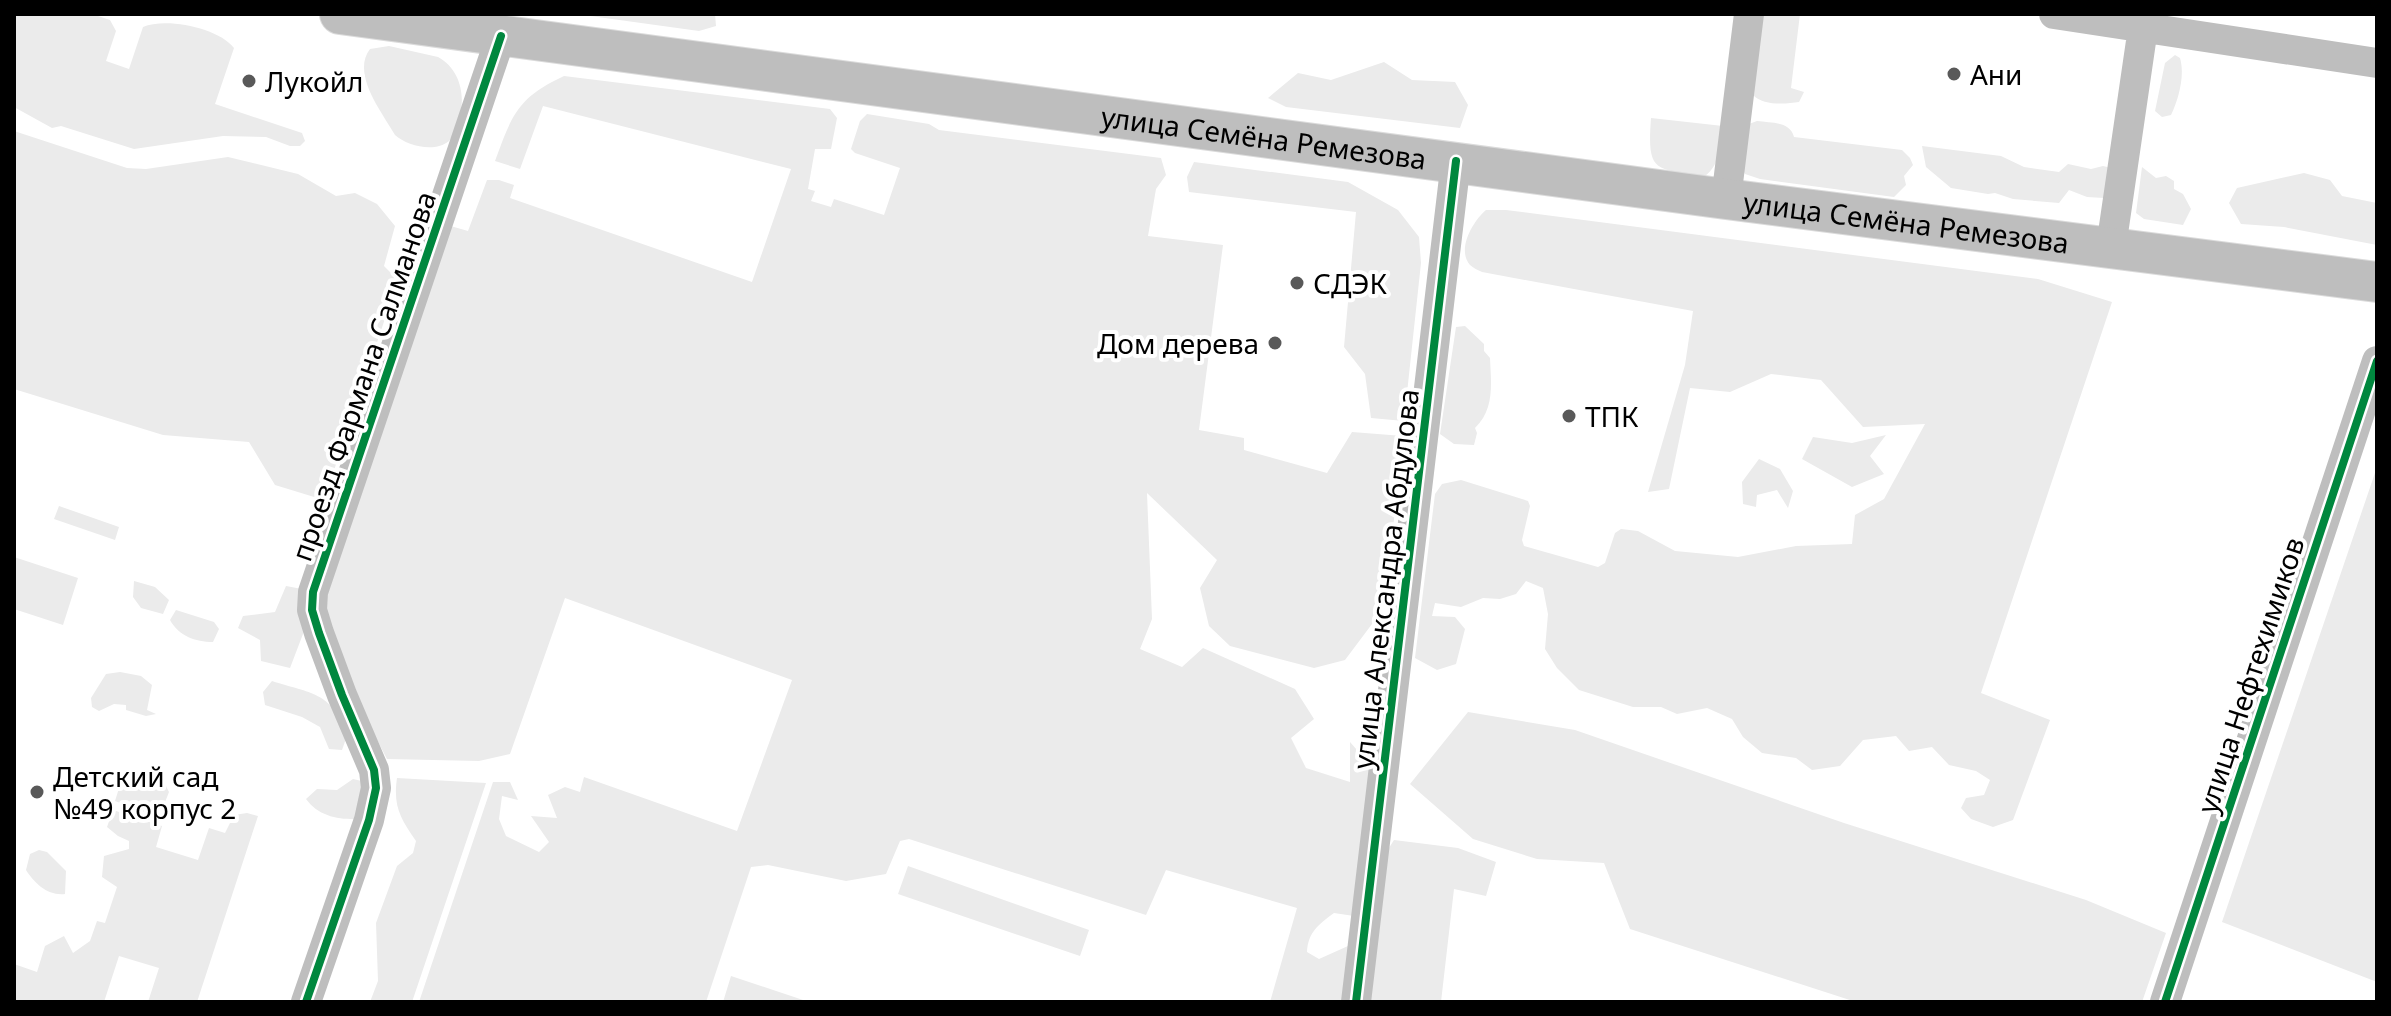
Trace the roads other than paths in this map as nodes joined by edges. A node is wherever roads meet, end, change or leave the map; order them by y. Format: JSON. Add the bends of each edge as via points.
{"nodes":[{"id":1,"x":340,"y":14,"type":"edge"},
{"id":2,"x":1749,"y":14,"type":"edge"},
{"id":3,"x":2054,"y":14,"type":"edge"},
{"id":4,"x":2144,"y":21,"type":"edge"},
{"id":5,"x":501,"y":36,"type":"junction"},
{"id":6,"x":2377,"y":63,"type":"edge"},
{"id":7,"x":1456,"y":161,"type":"junction"},
{"id":8,"x":1726,"y":199,"type":"junction"},
{"id":9,"x":2111,"y":247,"type":"junction"},
{"id":10,"x":2377,"y":282,"type":"edge"},
{"id":11,"x":2377,"y":361,"type":"edge"},
{"id":12,"x":306,"y":1002,"type":"edge"},
{"id":13,"x":1356,"y":1002,"type":"edge"},
{"id":14,"x":2165,"y":1002,"type":"edge"}],
"edges":[{"from":1,"to":5,"type":"main road","name":"улица Семёна Ремезова"},
{"from":2,"to":8,"type":"street"},
{"from":3,"to":4,"type":"street"},
{"from":4,"to":6,"type":"street"},
{"from":4,"to":9,"type":"street"},
{"from":5,"to":7,"type":"main road","name":"улица Семёна Ремезова"},
{"from":5,"to":12,"type":"street","name":"проезд Фармана Салманова","via":[[313,592],[319,633],[374,770],[376,788]]},
{"from":7,"to":8,"type":"main road","name":"улица Семёна Ремезова"},
{"from":7,"to":13,"type":"street","name":"улица Александра Абдулова"},
{"from":8,"to":9,"type":"main road","name":"улица Семёна Ремезова"},
{"from":9,"to":10,"type":"main road","name":"улица Семёна Ремезова"},
{"from":11,"to":14,"type":"street","name":"улица Нефтехимиков"}]}
